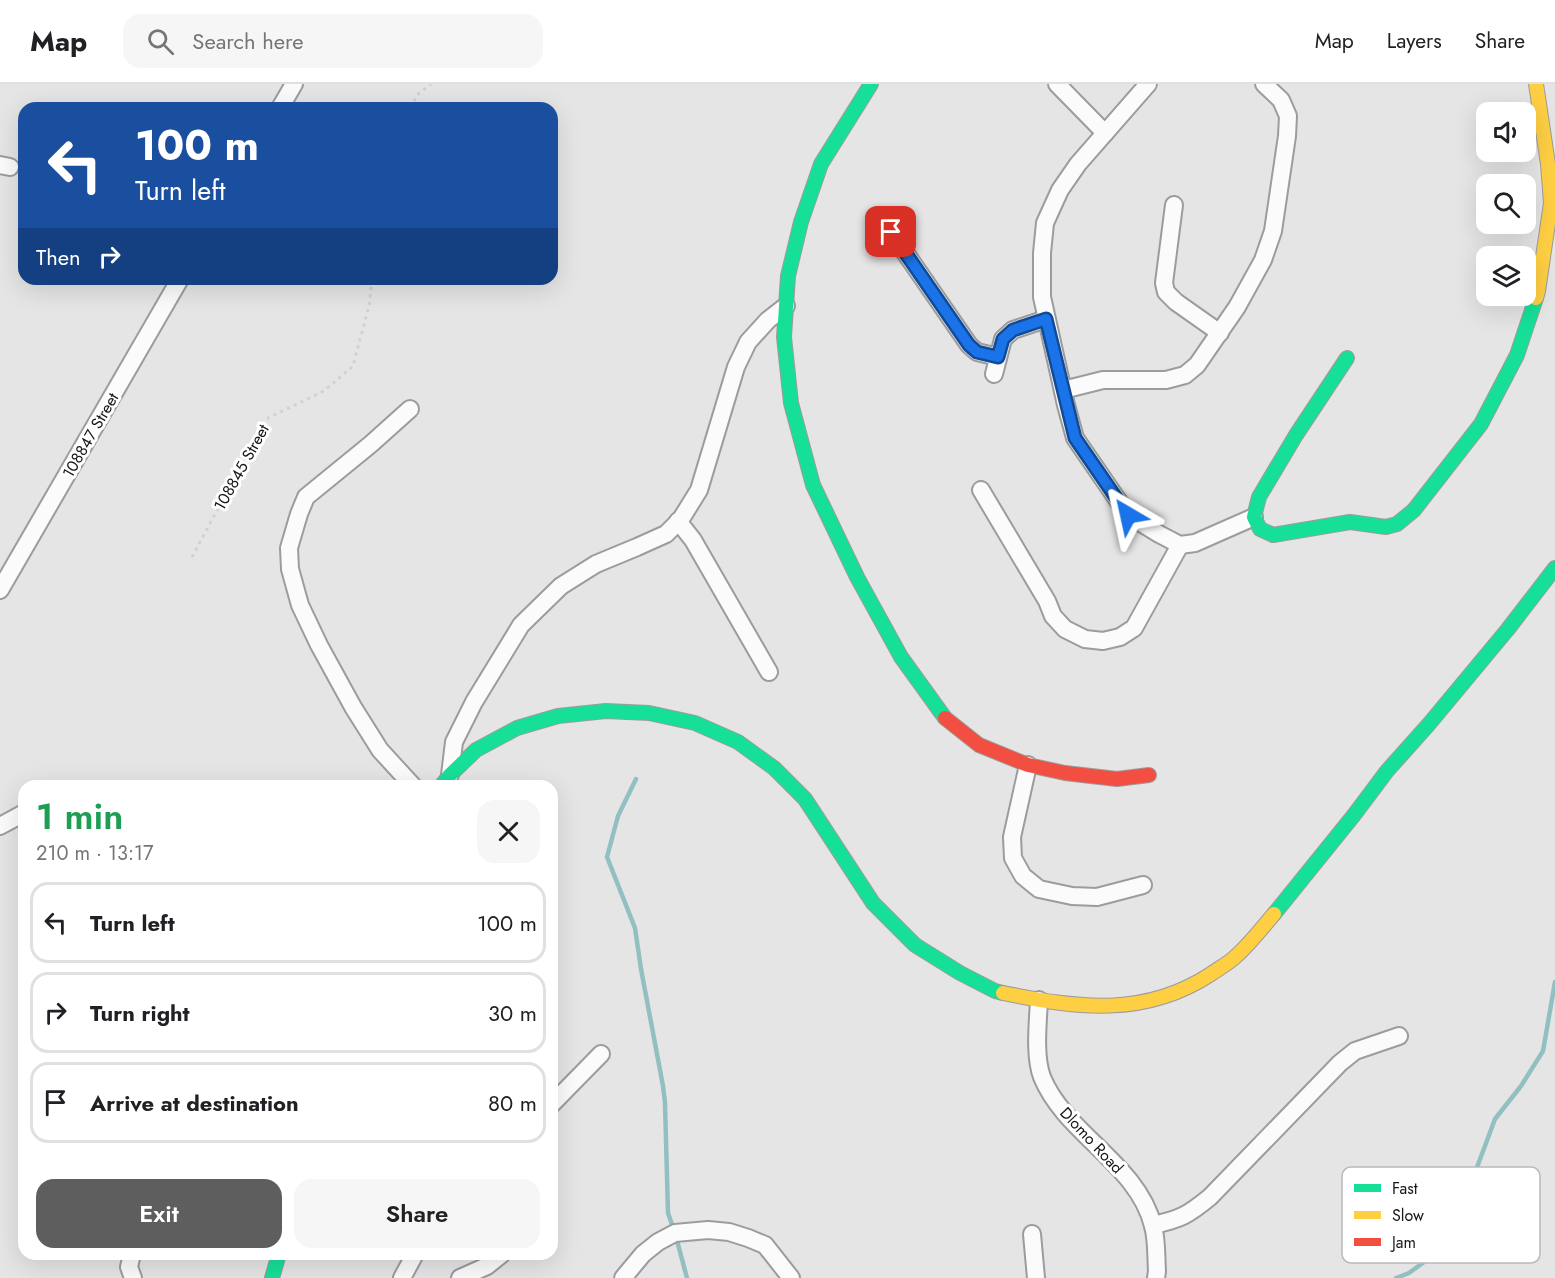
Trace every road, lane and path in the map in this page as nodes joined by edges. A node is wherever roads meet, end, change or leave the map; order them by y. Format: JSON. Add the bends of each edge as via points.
{"nodes":[{"id":1,"x":294,"y":84,"type":"edge"},
{"id":2,"x":431,"y":84,"type":"edge"},
{"id":3,"x":871,"y":84,"type":"edge"},
{"id":4,"x":1057,"y":84,"type":"edge"},
{"id":5,"x":1148,"y":84,"type":"edge"},
{"id":6,"x":1264,"y":84,"type":"edge"},
{"id":7,"x":1536,"y":84,"type":"edge"},
{"id":8,"x":284,"y":102,"type":"edge"},
{"id":9,"x":414,"y":102,"type":"edge"},
{"id":10,"x":1105,"y":133,"type":"junction"},
{"id":11,"x":1174,"y":205,"type":"dead end"},
{"id":12,"x":891,"y":232,"type":"dead end"},
{"id":13,"x":177,"y":285,"type":"edge"},
{"id":14,"x":371,"y":285,"type":"edge"},
{"id":15,"x":786,"y":306,"type":"junction"},
{"id":16,"x":1046,"y":319,"type":"junction"},
{"id":17,"x":1220,"y":333,"type":"junction"},
{"id":18,"x":998,"y":357,"type":"junction"},
{"id":19,"x":1347,"y":358,"type":"dead end"},
{"id":20,"x":994,"y":374,"type":"dead end"},
{"id":21,"x":1063,"y":390,"type":"junction"},
{"id":22,"x":410,"y":409,"type":"dead end"},
{"id":23,"x":981,"y":490,"type":"dead end"},
{"id":24,"x":1254,"y":517,"type":"junction"},
{"id":25,"x":678,"y":521,"type":"junction"},
{"id":26,"x":1180,"y":545,"type":"junction"},
{"id":27,"x":192,"y":557,"type":"dead end"},
{"id":28,"x":1555,"y":568,"type":"edge"},
{"id":29,"x":0,"y":590,"type":"edge"},
{"id":30,"x":769,"y":672,"type":"dead end"},
{"id":31,"x":1028,"y":765,"type":"junction"},
{"id":32,"x":1149,"y":775,"type":"dead end"},
{"id":33,"x":408,"y":780,"type":"edge"},
{"id":34,"x":446,"y":780,"type":"edge"},
{"id":35,"x":18,"y":816,"type":"edge"},
{"id":36,"x":0,"y":826,"type":"edge"},
{"id":37,"x":1143,"y":885,"type":"dead end"},
{"id":38,"x":1039,"y":1000,"type":"junction"},
{"id":39,"x":1399,"y":1036,"type":"dead end"},
{"id":40,"x":601,"y":1054,"type":"dead end"},
{"id":41,"x":558,"y":1098,"type":"edge"},
{"id":42,"x":1153,"y":1225,"type":"junction"},
{"id":43,"x":1032,"y":1234,"type":"dead end"},
{"id":44,"x":131,"y":1260,"type":"edge"},
{"id":45,"x":277,"y":1260,"type":"edge"},
{"id":46,"x":412,"y":1260,"type":"edge"},
{"id":47,"x":494,"y":1260,"type":"edge"},
{"id":48,"x":133,"y":1278,"type":"edge"},
{"id":49,"x":272,"y":1278,"type":"edge"},
{"id":50,"x":402,"y":1278,"type":"edge"},
{"id":51,"x":459,"y":1278,"type":"edge"},
{"id":52,"x":623,"y":1278,"type":"edge"},
{"id":53,"x":791,"y":1278,"type":"edge"},
{"id":54,"x":1036,"y":1278,"type":"edge"},
{"id":55,"x":1156,"y":1278,"type":"edge"}],
"edges":[{"from":1,"to":8,"type":"street"},
{"from":2,"to":9,"type":"path"},
{"from":3,"to":15,"type":"street","via":[[821,165],[801,222],[788,276]]},
{"from":4,"to":10,"type":"street"},
{"from":5,"to":10,"type":"street"},
{"from":6,"to":17,"type":"street","via":[[1281,100],[1288,116],[1273,231],[1263,261]]},
{"from":7,"to":24,"type":"street","via":[[1551,203],[1538,291],[1517,355],[1481,424],[1414,510],[1397,524],[1386,527],[1350,522],[1273,535],[1260,529]]},
{"from":10,"to":16,"type":"street","via":[[1060,190],[1045,224],[1041,297]]},
{"from":11,"to":17,"type":"street","via":[[1166,292]]},
{"from":12,"to":18,"type":"street","via":[[969,345],[977,352]]},
{"from":13,"to":29,"type":"street","name":"108847 Street"},
{"from":14,"to":27,"type":"path","name":"108845 Street","via":[[353,366],[324,391],[266,419]]},
{"from":15,"to":25,"type":"street","via":[[748,342],[736,367],[699,490]]},
{"from":15,"to":31,"type":"street","via":[[784,337],[791,403],[813,484],[857,577],[901,657],[947,721],[979,745]]},
{"from":16,"to":18,"type":"street","via":[[1013,330],[1003,339]]},
{"from":16,"to":21,"type":"street"},
{"from":17,"to":21,"type":"street","via":[[1185,375],[1166,380],[1102,380]]},
{"from":18,"to":20,"type":"street"},
{"from":19,"to":24,"type":"street","via":[[1259,497]]},
{"from":21,"to":26,"type":"street","via":[[1075,438],[1128,515]]},
{"from":22,"to":33,"type":"street","via":[[306,497],[289,548],[300,605],[319,645],[380,750]]},
{"from":23,"to":26,"type":"street","via":[[1053,616],[1065,629],[1085,639],[1103,641],[1134,628]]},
{"from":24,"to":26,"type":"street","via":[[1195,543]]},
{"from":25,"to":30,"type":"street","via":[[693,540]]},
{"from":25,"to":34,"type":"street","via":[[666,534],[596,564],[561,586],[521,625],[454,742]]},
{"from":28,"to":38,"type":"street","via":[[1260,932],[1233,959],[1195,984],[1158,999],[1083,1006]]},
{"from":31,"to":32,"type":"street","via":[[1117,779]]},
{"from":31,"to":37,"type":"street","via":[[1012,837],[1013,858],[1023,876],[1040,889],[1072,896],[1097,897]]},
{"from":34,"to":38,"type":"street","via":[[476,750],[517,728],[558,716],[606,711],[649,713],[695,723],[738,742],[774,768],[805,799],[873,903],[915,945],[995,991]]},
{"from":35,"to":36,"type":"street"},
{"from":38,"to":42,"type":"street","name":"Dlomo Road","via":[[1038,1052],[1041,1075],[1051,1096],[1135,1188]]},
{"from":39,"to":42,"type":"street","via":[[1355,1051],[1210,1197],[1192,1212]]},
{"from":40,"to":41,"type":"street"},
{"from":42,"to":55,"type":"street","name":"Dlomo Road"},
{"from":43,"to":54,"type":"street"},
{"from":44,"to":48,"type":"street"},
{"from":45,"to":49,"type":"street"},
{"from":46,"to":50,"type":"street"},
{"from":47,"to":51,"type":"street"},
{"from":52,"to":53,"type":"street","via":[[658,1242],[675,1233],[708,1230],[729,1232],[765,1245]]}]}
